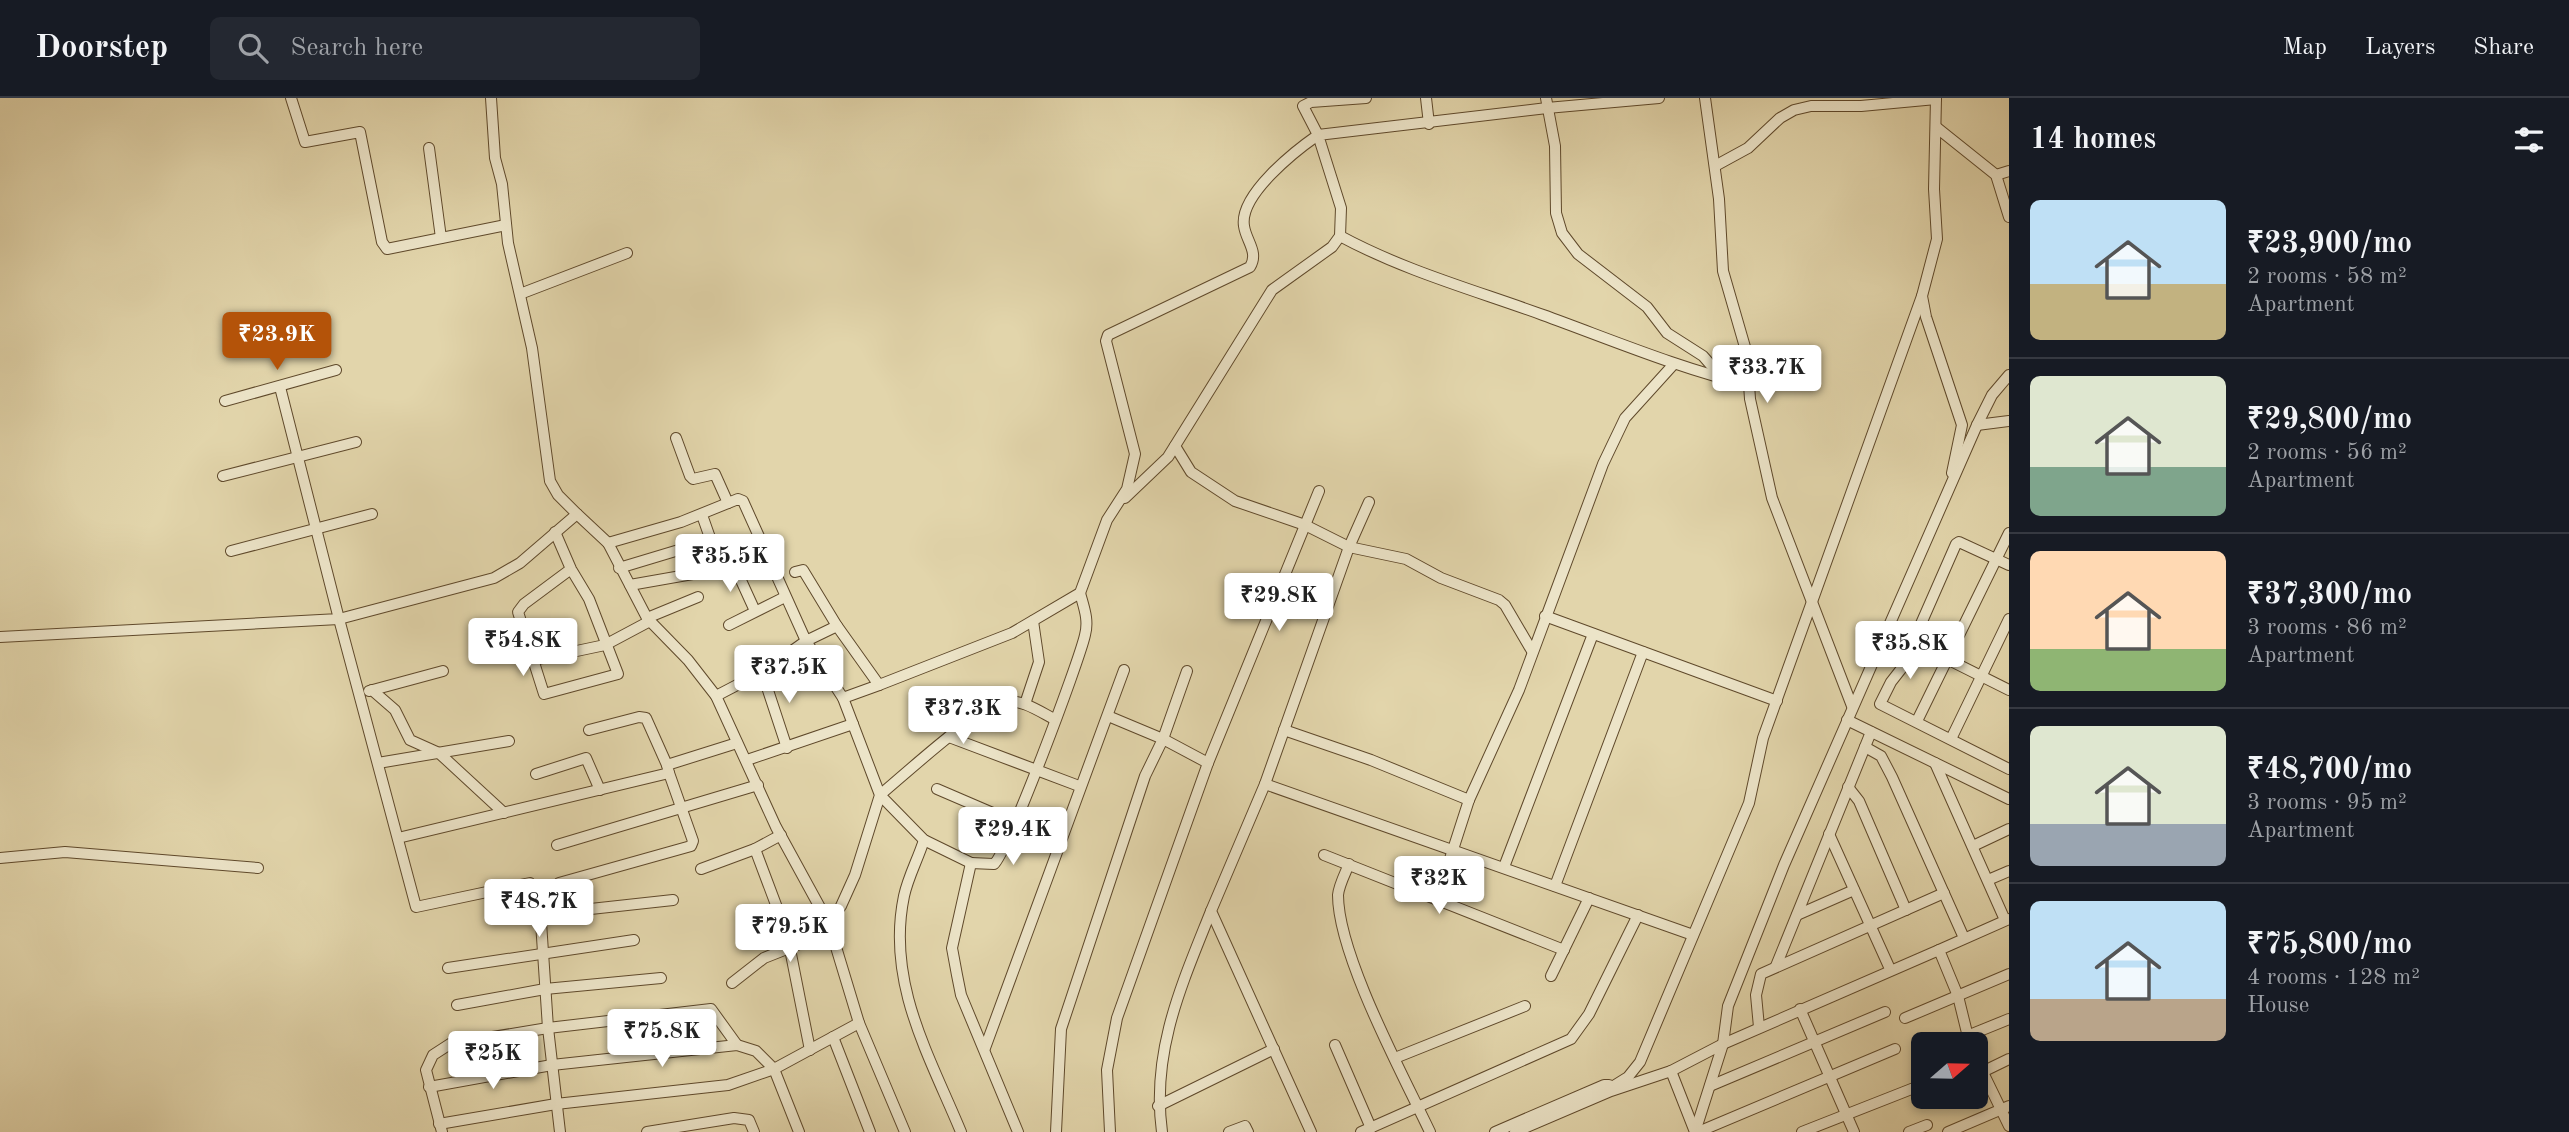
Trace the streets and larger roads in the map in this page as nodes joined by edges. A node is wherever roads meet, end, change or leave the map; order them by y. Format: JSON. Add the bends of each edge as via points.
{"nodes":[{"id":1,"x":290,"y":98,"type":"edge"},
{"id":2,"x":491,"y":98,"type":"edge"},
{"id":3,"x":1366,"y":98,"type":"edge"},
{"id":4,"x":1426,"y":98,"type":"edge"},
{"id":5,"x":1659,"y":98,"type":"edge"},
{"id":6,"x":1705,"y":98,"type":"edge"},
{"id":7,"x":1936,"y":99,"type":"edge"},
{"id":8,"x":1547,"y":103,"type":"edge"},
{"id":9,"x":1429,"y":124,"type":"junction"},
{"id":10,"x":1936,"y":127,"type":"junction"},
{"id":11,"x":1318,"y":135,"type":"junction"},
{"id":12,"x":429,"y":148,"type":"dead end"},
{"id":13,"x":1715,"y":166,"type":"junction"},
{"id":14,"x":2009,"y":171,"type":"edge"},
{"id":15,"x":1996,"y":175,"type":"junction"},
{"id":16,"x":2009,"y":217,"type":"edge"},
{"id":17,"x":506,"y":225,"type":"junction"},
{"id":18,"x":1340,"y":236,"type":"junction"},
{"id":19,"x":441,"y":238,"type":"junction"},
{"id":20,"x":627,"y":253,"type":"dead end"},
{"id":21,"x":520,"y":294,"type":"junction"},
{"id":22,"x":1922,"y":296,"type":"junction"},
{"id":23,"x":1673,"y":365,"type":"junction"},
{"id":24,"x":336,"y":370,"type":"dead end"},
{"id":25,"x":2009,"y":375,"type":"edge"},
{"id":26,"x":1723,"y":379,"type":"junction"},
{"id":27,"x":1749,"y":385,"type":"junction"},
{"id":28,"x":280,"y":387,"type":"junction"},
{"id":29,"x":225,"y":401,"type":"dead end"},
{"id":30,"x":2009,"y":421,"type":"edge"},
{"id":31,"x":1977,"y":425,"type":"junction"},
{"id":32,"x":676,"y":438,"type":"dead end"},
{"id":33,"x":356,"y":442,"type":"dead end"},
{"id":34,"x":1175,"y":446,"type":"junction"},
{"id":35,"x":298,"y":458,"type":"junction"},
{"id":36,"x":223,"y":476,"type":"dead end"},
{"id":37,"x":1951,"y":484,"type":"junction"},
{"id":38,"x":1319,"y":491,"type":"dead end"},
{"id":39,"x":1369,"y":502,"type":"dead end"},
{"id":40,"x":728,"y":503,"type":"junction"},
{"id":41,"x":1116,"y":505,"type":"junction"},
{"id":42,"x":372,"y":514,"type":"dead end"},
{"id":43,"x":577,"y":514,"type":"junction"},
{"id":44,"x":702,"y":514,"type":"junction"},
{"id":45,"x":1305,"y":525,"type":"junction"},
{"id":46,"x":316,"y":531,"type":"junction"},
{"id":47,"x":555,"y":531,"type":"junction"},
{"id":48,"x":2009,"y":533,"type":"edge"},
{"id":49,"x":712,"y":540,"type":"junction"},
{"id":50,"x":608,"y":543,"type":"junction"},
{"id":51,"x":1349,"y":547,"type":"junction"},
{"id":52,"x":231,"y":551,"type":"dead end"},
{"id":53,"x":766,"y":553,"type":"junction"},
{"id":54,"x":1996,"y":559,"type":"junction"},
{"id":55,"x":734,"y":565,"type":"junction"},
{"id":56,"x":2009,"y":565,"type":"edge"},
{"id":57,"x":619,"y":568,"type":"junction"},
{"id":58,"x":571,"y":569,"type":"junction"},
{"id":59,"x":721,"y":569,"type":"junction"},
{"id":60,"x":795,"y":572,"type":"dead end"},
{"id":61,"x":630,"y":584,"type":"junction"},
{"id":62,"x":1080,"y":593,"type":"junction"},
{"id":63,"x":698,"y":597,"type":"dead end"},
{"id":64,"x":785,"y":597,"type":"junction"},
{"id":65,"x":1813,"y":604,"type":"junction"},
{"id":66,"x":755,"y":611,"type":"junction"},
{"id":67,"x":1545,"y":616,"type":"junction"},
{"id":68,"x":339,"y":619,"type":"junction"},
{"id":69,"x":2009,"y":619,"type":"edge"},
{"id":70,"x":649,"y":620,"type":"junction"},
{"id":71,"x":1033,"y":621,"type":"junction"},
{"id":72,"x":729,"y":625,"type":"dead end"},
{"id":73,"x":837,"y":626,"type":"junction"},
{"id":74,"x":1593,"y":634,"type":"junction"},
{"id":75,"x":0,"y":637,"type":"edge"},
{"id":76,"x":806,"y":641,"type":"junction"},
{"id":77,"x":605,"y":645,"type":"junction"},
{"id":78,"x":1920,"y":645,"type":"junction"},
{"id":79,"x":1532,"y":651,"type":"junction"},
{"id":80,"x":1643,"y":652,"type":"junction"},
{"id":81,"x":1947,"y":658,"type":"junction"},
{"id":82,"x":534,"y":660,"type":"junction"},
{"id":83,"x":1124,"y":670,"type":"dead end"},
{"id":84,"x":443,"y":671,"type":"dead end"},
{"id":85,"x":1186,"y":671,"type":"dead end"},
{"id":86,"x":762,"y":672,"type":"junction"},
{"id":87,"x":1980,"y":675,"type":"junction"},
{"id":88,"x":879,"y":685,"type":"junction"},
{"id":89,"x":372,"y":690,"type":"junction"},
{"id":90,"x":2009,"y":690,"type":"edge"},
{"id":91,"x":360,"y":693,"type":"junction"},
{"id":92,"x":716,"y":696,"type":"junction"},
{"id":93,"x":843,"y":698,"type":"junction"},
{"id":94,"x":1777,"y":701,"type":"junction"},
{"id":95,"x":1025,"y":704,"type":"junction"},
{"id":96,"x":1852,"y":706,"type":"junction"},
{"id":97,"x":1108,"y":716,"type":"junction"},
{"id":98,"x":1054,"y":719,"type":"junction"},
{"id":99,"x":1847,"y":720,"type":"junction"},
{"id":100,"x":1917,"y":721,"type":"junction"},
{"id":101,"x":853,"y":724,"type":"junction"},
{"id":102,"x":589,"y":730,"type":"dead end"},
{"id":103,"x":1284,"y":730,"type":"junction"},
{"id":104,"x":1871,"y":732,"type":"junction"},
{"id":105,"x":949,"y":737,"type":"junction"},
{"id":106,"x":1163,"y":739,"type":"junction"},
{"id":107,"x":1951,"y":739,"type":"junction"},
{"id":108,"x":509,"y":741,"type":"dead end"},
{"id":109,"x":737,"y":743,"type":"junction"},
{"id":110,"x":1865,"y":747,"type":"junction"},
{"id":111,"x":788,"y":748,"type":"junction"},
{"id":112,"x":439,"y":753,"type":"junction"},
{"id":113,"x":747,"y":760,"type":"junction"},
{"id":114,"x":378,"y":763,"type":"junction"},
{"id":115,"x":1208,"y":763,"type":"junction"},
{"id":116,"x":1935,"y":763,"type":"junction"},
{"id":117,"x":668,"y":769,"type":"junction"},
{"id":118,"x":2009,"y":769,"type":"edge"},
{"id":119,"x":1034,"y":770,"type":"junction"},
{"id":120,"x":536,"y":774,"type":"dead end"},
{"id":121,"x":1265,"y":784,"type":"junction"},
{"id":122,"x":758,"y":785,"type":"junction"},
{"id":123,"x":1079,"y":786,"type":"junction"},
{"id":124,"x":1848,"y":787,"type":"junction"},
{"id":125,"x":937,"y":789,"type":"dead end"},
{"id":126,"x":600,"y":790,"type":"junction"},
{"id":127,"x":880,"y":795,"type":"junction"},
{"id":128,"x":2009,"y":799,"type":"edge"},
{"id":129,"x":1469,"y":800,"type":"junction"},
{"id":130,"x":681,"y":809,"type":"junction"},
{"id":131,"x":504,"y":813,"type":"junction"},
{"id":132,"x":1016,"y":823,"type":"junction"},
{"id":133,"x":2009,"y":829,"type":"edge"},
{"id":134,"x":1829,"y":834,"type":"junction"},
{"id":135,"x":781,"y":835,"type":"junction"},
{"id":136,"x":398,"y":838,"type":"junction"},
{"id":137,"x":924,"y":840,"type":"junction"},
{"id":138,"x":556,"y":845,"type":"dead end"},
{"id":139,"x":1973,"y":846,"type":"junction"},
{"id":140,"x":755,"y":849,"type":"junction"},
{"id":141,"x":1455,"y":850,"type":"junction"},
{"id":142,"x":1324,"y":855,"type":"dead end"},
{"id":143,"x":0,"y":858,"type":"edge"},
{"id":144,"x":971,"y":863,"type":"junction"},
{"id":145,"x":1349,"y":864,"type":"junction"},
{"id":146,"x":1504,"y":867,"type":"junction"},
{"id":147,"x":258,"y":868,"type":"dead end"},
{"id":148,"x":701,"y":869,"type":"dead end"},
{"id":149,"x":2009,"y":871,"type":"edge"},
{"id":150,"x":1988,"y":880,"type":"junction"},
{"id":151,"x":530,"y":883,"type":"dead end"},
{"id":152,"x":559,"y":883,"type":"dead end"},
{"id":153,"x":1555,"y":886,"type":"junction"},
{"id":154,"x":1854,"y":890,"type":"junction"},
{"id":155,"x":1944,"y":893,"type":"junction"},
{"id":156,"x":1589,"y":898,"type":"junction"},
{"id":157,"x":1437,"y":899,"type":"junction"},
{"id":158,"x":673,"y":900,"type":"dead end"},
{"id":159,"x":1906,"y":910,"type":"junction"},
{"id":160,"x":1212,"y":911,"type":"junction"},
{"id":161,"x":1638,"y":915,"type":"junction"},
{"id":162,"x":1797,"y":915,"type":"junction"},
{"id":163,"x":2007,"y":920,"type":"edge"},
{"id":164,"x":829,"y":924,"type":"junction"},
{"id":165,"x":1870,"y":926,"type":"junction"},
{"id":166,"x":1693,"y":935,"type":"junction"},
{"id":167,"x":1964,"y":938,"type":"junction"},
{"id":168,"x":634,"y":940,"type":"dead end"},
{"id":169,"x":790,"y":948,"type":"junction"},
{"id":170,"x":1564,"y":950,"type":"junction"},
{"id":171,"x":1938,"y":950,"type":"junction"},
{"id":172,"x":541,"y":954,"type":"junction"},
{"id":173,"x":1776,"y":966,"type":"junction"},
{"id":174,"x":448,"y":968,"type":"dead end"},
{"id":175,"x":1890,"y":969,"type":"junction"},
{"id":176,"x":2009,"y":974,"type":"edge"},
{"id":177,"x":1551,"y":976,"type":"dead end"},
{"id":178,"x":661,"y":978,"type":"dead end"},
{"id":179,"x":732,"y":983,"type":"dead end"},
{"id":180,"x":545,"y":989,"type":"junction"},
{"id":181,"x":1958,"y":996,"type":"junction"},
{"id":182,"x":457,"y":1005,"type":"dead end"},
{"id":183,"x":1525,"y":1006,"type":"dead end"},
{"id":184,"x":1800,"y":1009,"type":"junction"},
{"id":185,"x":1885,"y":1012,"type":"dead end"},
{"id":186,"x":1905,"y":1018,"type":"dead end"},
{"id":187,"x":2009,"y":1019,"type":"edge"},
{"id":188,"x":859,"y":1023,"type":"junction"},
{"id":189,"x":1759,"y":1027,"type":"junction"},
{"id":190,"x":548,"y":1028,"type":"junction"},
{"id":191,"x":1966,"y":1032,"type":"edge"},
{"id":192,"x":1984,"y":1032,"type":"edge"},
{"id":193,"x":833,"y":1037,"type":"junction"},
{"id":194,"x":1813,"y":1042,"type":"junction"},
{"id":195,"x":1723,"y":1044,"type":"junction"},
{"id":196,"x":737,"y":1045,"type":"junction"},
{"id":197,"x":1335,"y":1045,"type":"dead end"},
{"id":198,"x":985,"y":1048,"type":"junction"},
{"id":199,"x":1274,"y":1049,"type":"junction"},
{"id":200,"x":1895,"y":1049,"type":"dead end"},
{"id":201,"x":810,"y":1050,"type":"junction"},
{"id":202,"x":1395,"y":1058,"type":"junction"},
{"id":203,"x":2009,"y":1059,"type":"edge"},
{"id":204,"x":552,"y":1065,"type":"junction"},
{"id":205,"x":774,"y":1069,"type":"junction"},
{"id":206,"x":1988,"y":1070,"type":"edge"},
{"id":207,"x":1671,"y":1071,"type":"junction"},
{"id":208,"x":1832,"y":1077,"type":"junction"},
{"id":209,"x":1710,"y":1086,"type":"junction"},
{"id":210,"x":429,"y":1087,"type":"junction"},
{"id":211,"x":1988,"y":1087,"type":"edge"},
{"id":212,"x":1611,"y":1089,"type":"junction"},
{"id":213,"x":1911,"y":1089,"type":"edge"},
{"id":214,"x":556,"y":1104,"type":"junction"},
{"id":215,"x":1158,"y":1106,"type":"junction"},
{"id":216,"x":1418,"y":1106,"type":"junction"},
{"id":217,"x":2004,"y":1109,"type":"edge"},
{"id":218,"x":1846,"y":1114,"type":"junction"},
{"id":219,"x":1927,"y":1125,"type":"dead end"},
{"id":220,"x":2009,"y":1126,"type":"edge"},
{"id":221,"x":441,"y":1128,"type":"edge"},
{"id":222,"x":676,"y":1130,"type":"edge"},
{"id":223,"x":1366,"y":1130,"type":"edge"},
{"id":224,"x":560,"y":1132,"type":"edge"},
{"id":225,"x":647,"y":1132,"type":"edge"},
{"id":226,"x":754,"y":1132,"type":"edge"},
{"id":227,"x":799,"y":1132,"type":"edge"},
{"id":228,"x":870,"y":1132,"type":"edge"},
{"id":229,"x":905,"y":1132,"type":"edge"},
{"id":230,"x":961,"y":1132,"type":"edge"},
{"id":231,"x":1017,"y":1132,"type":"edge"},
{"id":232,"x":1056,"y":1132,"type":"edge"},
{"id":233,"x":1110,"y":1132,"type":"edge"},
{"id":234,"x":1162,"y":1132,"type":"edge"},
{"id":235,"x":1229,"y":1132,"type":"edge"},
{"id":236,"x":1248,"y":1132,"type":"edge"},
{"id":237,"x":1311,"y":1132,"type":"edge"},
{"id":238,"x":1430,"y":1132,"type":"edge"},
{"id":239,"x":1496,"y":1132,"type":"edge"},
{"id":240,"x":1515,"y":1132,"type":"edge"},
{"id":241,"x":1696,"y":1132,"type":"edge"},
{"id":242,"x":1802,"y":1132,"type":"edge"},
{"id":243,"x":1854,"y":1132,"type":"edge"},
{"id":244,"x":1909,"y":1132,"type":"edge"},
{"id":245,"x":1948,"y":1132,"type":"edge"}],
"edges":[{"from":1,"to":19,"type":"street","via":[[305,142],[360,132],[387,249]]},
{"from":2,"to":17,"type":"street"},
{"from":3,"to":11,"type":"street","via":[[1306,103],[1304,109]]},
{"from":4,"to":9,"type":"street"},
{"from":5,"to":8,"type":"street"},
{"from":6,"to":13,"type":"street"},
{"from":7,"to":10,"type":"street"},
{"from":7,"to":13,"type":"street","via":[[1794,110],[1748,148]]},
{"from":8,"to":9,"type":"street"},
{"from":8,"to":26,"type":"street","via":[[1555,146],[1556,213],[1563,233],[1578,254],[1647,307],[1667,333],[1703,356]]},
{"from":9,"to":11,"type":"street"},
{"from":10,"to":15,"type":"street"},
{"from":10,"to":22,"type":"street","via":[[1936,248]]},
{"from":11,"to":18,"type":"street","via":[[1341,208]]},
{"from":11,"to":41,"type":"street","via":[[1271,173],[1245,212],[1244,225],[1254,254],[1250,267],[1108,335],[1135,454],[1127,489]]},
{"from":12,"to":19,"type":"street"},
{"from":13,"to":27,"type":"street","via":[[1723,271],[1747,354]]},
{"from":14,"to":15,"type":"street"},
{"from":15,"to":16,"type":"street"},
{"from":17,"to":19,"type":"street"},
{"from":17,"to":21,"type":"street"},
{"from":18,"to":23,"type":"street","via":[[1384,260]]},
{"from":18,"to":34,"type":"street","via":[[1332,247],[1272,290]]},
{"from":20,"to":21,"type":"street"},
{"from":21,"to":43,"type":"street","via":[[550,481]]},
{"from":22,"to":37,"type":"street","via":[[1962,425]]},
{"from":22,"to":65,"type":"street"},
{"from":23,"to":26,"type":"street"},
{"from":23,"to":67,"type":"street","via":[[1625,418]]},
{"from":24,"to":28,"type":"street"},
{"from":25,"to":31,"type":"street","via":[[1992,395]]},
{"from":26,"to":27,"type":"street"},
{"from":27,"to":65,"type":"street","via":[[1772,498]]},
{"from":28,"to":29,"type":"street"},
{"from":28,"to":35,"type":"street"},
{"from":30,"to":31,"type":"street"},
{"from":31,"to":37,"type":"street"},
{"from":32,"to":40,"type":"street","via":[[690,476],[715,474]]},
{"from":33,"to":35,"type":"street"},
{"from":34,"to":41,"type":"street"},
{"from":34,"to":45,"type":"street","via":[[1191,472],[1235,501]]},
{"from":35,"to":36,"type":"street"},
{"from":35,"to":46,"type":"street"},
{"from":37,"to":96,"type":"street"},
{"from":38,"to":45,"type":"street"},
{"from":39,"to":51,"type":"street"},
{"from":40,"to":44,"type":"street"},
{"from":40,"to":53,"type":"street","via":[[743,501]]},
{"from":41,"to":62,"type":"street"},
{"from":42,"to":46,"type":"street"},
{"from":43,"to":47,"type":"street"},
{"from":43,"to":50,"type":"street"},
{"from":44,"to":49,"type":"street"},
{"from":44,"to":50,"type":"street"},
{"from":45,"to":51,"type":"street"},
{"from":45,"to":115,"type":"street"},
{"from":46,"to":52,"type":"street"},
{"from":46,"to":68,"type":"street"},
{"from":47,"to":58,"type":"street"},
{"from":47,"to":68,"type":"street","via":[[520,563],[494,578]]},
{"from":48,"to":54,"type":"street"},
{"from":49,"to":57,"type":"street"},
{"from":49,"to":59,"type":"street"},
{"from":50,"to":57,"type":"street"},
{"from":51,"to":79,"type":"street","via":[[1406,559],[1441,579],[1499,600]]},
{"from":51,"to":103,"type":"street"},
{"from":53,"to":55,"type":"street"},
{"from":53,"to":64,"type":"street"},
{"from":54,"to":56,"type":"street"},
{"from":54,"to":78,"type":"street","via":[[1956,544],[1913,642]]},
{"from":54,"to":81,"type":"street"},
{"from":55,"to":59,"type":"street"},
{"from":55,"to":66,"type":"street"},
{"from":57,"to":61,"type":"street"},
{"from":58,"to":77,"type":"street","via":[[589,599]]},
{"from":58,"to":82,"type":"street","via":[[518,612]]},
{"from":59,"to":61,"type":"street"},
{"from":60,"to":73,"type":"street","via":[[803,570]]},
{"from":61,"to":70,"type":"street"},
{"from":62,"to":71,"type":"street"},
{"from":62,"to":98,"type":"street","via":[[1087,618],[1085,635]]},
{"from":63,"to":70,"type":"street"},
{"from":64,"to":66,"type":"street"},
{"from":64,"to":76,"type":"street"},
{"from":65,"to":94,"type":"street"},
{"from":65,"to":96,"type":"street"},
{"from":66,"to":72,"type":"street"},
{"from":67,"to":74,"type":"street"},
{"from":67,"to":79,"type":"street"},
{"from":68,"to":75,"type":"street"},
{"from":68,"to":91,"type":"street"},
{"from":69,"to":87,"type":"street"},
{"from":70,"to":77,"type":"street"},
{"from":70,"to":92,"type":"street"},
{"from":71,"to":88,"type":"street"},
{"from":71,"to":95,"type":"street","via":[[1038,672]]},
{"from":73,"to":76,"type":"street"},
{"from":73,"to":88,"type":"street"},
{"from":74,"to":80,"type":"street"},
{"from":74,"to":146,"type":"street"},
{"from":76,"to":86,"type":"street"},
{"from":76,"to":93,"type":"street"},
{"from":77,"to":82,"type":"street"},
{"from":77,"to":82,"type":"street","via":[[618,667],[617,677],[554,694],[544,694]]},
{"from":78,"to":81,"type":"street"},
{"from":78,"to":100,"type":"street","via":[[1880,704]]},
{"from":79,"to":129,"type":"street","via":[[1511,711]]},
{"from":80,"to":94,"type":"street"},
{"from":80,"to":153,"type":"street"},
{"from":81,"to":87,"type":"street"},
{"from":81,"to":100,"type":"street"},
{"from":83,"to":97,"type":"street"},
{"from":84,"to":89,"type":"street"},
{"from":85,"to":106,"type":"street"},
{"from":86,"to":92,"type":"street"},
{"from":86,"to":111,"type":"street"},
{"from":87,"to":90,"type":"street"},
{"from":87,"to":107,"type":"street"},
{"from":88,"to":93,"type":"street"},
{"from":89,"to":91,"type":"street"},
{"from":89,"to":112,"type":"street","via":[[395,710],[410,740]]},
{"from":91,"to":114,"type":"street"},
{"from":92,"to":109,"type":"street"},
{"from":93,"to":101,"type":"street"},
{"from":94,"to":166,"type":"street","via":[[1763,738],[1749,803]]},
{"from":95,"to":98,"type":"street"},
{"from":95,"to":105,"type":"street","via":[[1001,702]]},
{"from":96,"to":99,"type":"street"},
{"from":97,"to":106,"type":"street"},
{"from":97,"to":123,"type":"street"},
{"from":98,"to":119,"type":"street"},
{"from":99,"to":104,"type":"street"},
{"from":99,"to":195,"type":"street","via":[[1728,1006]]},
{"from":100,"to":107,"type":"street"},
{"from":101,"to":111,"type":"street"},
{"from":101,"to":127,"type":"street"},
{"from":102,"to":117,"type":"street","via":[[646,718]]},
{"from":103,"to":121,"type":"street"},
{"from":103,"to":129,"type":"street"},
{"from":104,"to":110,"type":"street"},
{"from":104,"to":116,"type":"street"},
{"from":105,"to":119,"type":"street"},
{"from":105,"to":127,"type":"street"},
{"from":106,"to":115,"type":"street"},
{"from":106,"to":232,"type":"street","via":[[1140,788],[1061,1029]]},
{"from":107,"to":118,"type":"street"},
{"from":108,"to":112,"type":"street"},
{"from":109,"to":113,"type":"street"},
{"from":109,"to":117,"type":"street"},
{"from":110,"to":124,"type":"street"},
{"from":110,"to":155,"type":"street","via":[[1881,756]]},
{"from":111,"to":113,"type":"street"},
{"from":112,"to":114,"type":"street"},
{"from":112,"to":131,"type":"street"},
{"from":113,"to":122,"type":"street"},
{"from":114,"to":136,"type":"street"},
{"from":115,"to":233,"type":"street","via":[[1117,1018],[1107,1070]]},
{"from":116,"to":128,"type":"street"},
{"from":116,"to":139,"type":"street"},
{"from":117,"to":126,"type":"street"},
{"from":117,"to":130,"type":"street"},
{"from":119,"to":123,"type":"street"},
{"from":119,"to":132,"type":"street"},
{"from":120,"to":126,"type":"street","via":[[586,758]]},
{"from":121,"to":141,"type":"street"},
{"from":121,"to":160,"type":"street"},
{"from":122,"to":130,"type":"street"},
{"from":122,"to":135,"type":"street"},
{"from":123,"to":198,"type":"street"},
{"from":124,"to":134,"type":"street"},
{"from":124,"to":159,"type":"street","via":[[1859,801]]},
{"from":125,"to":132,"type":"street"},
{"from":126,"to":131,"type":"street"},
{"from":127,"to":137,"type":"street"},
{"from":127,"to":164,"type":"street","via":[[855,875]]},
{"from":129,"to":141,"type":"street"},
{"from":130,"to":138,"type":"street"},
{"from":130,"to":152,"type":"street","via":[[691,846]]},
{"from":131,"to":136,"type":"street"},
{"from":132,"to":144,"type":"street","via":[[994,864]]},
{"from":133,"to":139,"type":"street"},
{"from":134,"to":154,"type":"street"},
{"from":134,"to":162,"type":"street"},
{"from":135,"to":140,"type":"street"},
{"from":135,"to":164,"type":"street"},
{"from":136,"to":151,"type":"street","via":[[416,907]]},
{"from":137,"to":144,"type":"street"},
{"from":137,"to":230,"type":"street","via":[[904,895],[899,943],[902,981]]},
{"from":139,"to":150,"type":"street"},
{"from":140,"to":148,"type":"street"},
{"from":140,"to":169,"type":"street"},
{"from":141,"to":146,"type":"street"},
{"from":141,"to":157,"type":"street"},
{"from":142,"to":145,"type":"street"},
{"from":143,"to":147,"type":"street","via":[[83,854]]},
{"from":144,"to":198,"type":"street","via":[[952,948],[961,995]]},
{"from":145,"to":157,"type":"street"},
{"from":145,"to":202,"type":"street","via":[[1338,892],[1341,917],[1355,965]]},
{"from":146,"to":153,"type":"street"},
{"from":149,"to":150,"type":"street"},
{"from":150,"to":163,"type":"street"},
{"from":153,"to":156,"type":"street"},
{"from":154,"to":162,"type":"street"},
{"from":154,"to":165,"type":"street"},
{"from":155,"to":159,"type":"street"},
{"from":155,"to":167,"type":"street"},
{"from":156,"to":161,"type":"street"},
{"from":156,"to":170,"type":"street"},
{"from":157,"to":170,"type":"street"},
{"from":158,"to":172,"type":"street","via":[[554,913],[541,922]]},
{"from":159,"to":165,"type":"street"},
{"from":160,"to":199,"type":"street"},
{"from":160,"to":215,"type":"street","via":[[1164,1040]]},
{"from":161,"to":166,"type":"street"},
{"from":161,"to":216,"type":"street","via":[[1576,1035]]},
{"from":162,"to":173,"type":"street"},
{"from":163,"to":167,"type":"street"},
{"from":164,"to":169,"type":"street","via":[[812,939]]},
{"from":164,"to":188,"type":"street"},
{"from":165,"to":173,"type":"street"},
{"from":165,"to":175,"type":"street"},
{"from":166,"to":212,"type":"street","via":[[1640,1062]]},
{"from":167,"to":171,"type":"street"},
{"from":168,"to":172,"type":"street"},
{"from":169,"to":179,"type":"street","via":[[764,958]]},
{"from":169,"to":201,"type":"street"},
{"from":170,"to":177,"type":"street"},
{"from":171,"to":175,"type":"street"},
{"from":171,"to":181,"type":"street"},
{"from":172,"to":174,"type":"street"},
{"from":172,"to":180,"type":"street"},
{"from":173,"to":189,"type":"street","via":[[1756,982]]},
{"from":175,"to":184,"type":"street"},
{"from":176,"to":181,"type":"street"},
{"from":178,"to":180,"type":"street"},
{"from":180,"to":182,"type":"street"},
{"from":180,"to":190,"type":"street"},
{"from":181,"to":186,"type":"street"},
{"from":181,"to":191,"type":"street"},
{"from":183,"to":202,"type":"street"},
{"from":184,"to":189,"type":"street"},
{"from":184,"to":194,"type":"street"},
{"from":185,"to":194,"type":"street"},
{"from":187,"to":192,"type":"street"},
{"from":188,"to":193,"type":"street"},
{"from":188,"to":229,"type":"street"},
{"from":189,"to":195,"type":"street"},
{"from":190,"to":196,"type":"street","via":[[711,1009]]},
{"from":190,"to":204,"type":"street"},
{"from":190,"to":210,"type":"street","via":[[450,1044],[428,1062]]},
{"from":193,"to":201,"type":"street"},
{"from":193,"to":228,"type":"street"},
{"from":194,"to":208,"type":"street"},
{"from":194,"to":209,"type":"street"},
{"from":195,"to":207,"type":"street"},
{"from":195,"to":209,"type":"street"},
{"from":196,"to":204,"type":"street"},
{"from":196,"to":205,"type":"street","via":[[755,1051]]},
{"from":197,"to":223,"type":"street"},
{"from":198,"to":231,"type":"street"},
{"from":199,"to":215,"type":"street"},
{"from":199,"to":237,"type":"street"},
{"from":200,"to":208,"type":"street"},
{"from":201,"to":205,"type":"street"},
{"from":202,"to":216,"type":"street"},
{"from":203,"to":206,"type":"street"},
{"from":204,"to":210,"type":"street"},
{"from":204,"to":214,"type":"street"},
{"from":205,"to":214,"type":"street","via":[[728,1085]]},
{"from":205,"to":227,"type":"street"},
{"from":207,"to":212,"type":"street"},
{"from":207,"to":241,"type":"street"},
{"from":208,"to":218,"type":"street"},
{"from":208,"to":241,"type":"street"},
{"from":209,"to":241,"type":"street"},
{"from":210,"to":221,"type":"street"},
{"from":211,"to":217,"type":"street"},
{"from":212,"to":239,"type":"street","via":[[1604,1085]]},
{"from":212,"to":240,"type":"street"},
{"from":213,"to":218,"type":"street"},
{"from":214,"to":221,"type":"street"},
{"from":214,"to":224,"type":"street"},
{"from":215,"to":234,"type":"street"},
{"from":216,"to":223,"type":"street"},
{"from":216,"to":238,"type":"street"},
{"from":217,"to":220,"type":"street"},
{"from":217,"to":245,"type":"street"},
{"from":218,"to":242,"type":"street"},
{"from":218,"to":243,"type":"street"},
{"from":219,"to":244,"type":"street"},
{"from":222,"to":225,"type":"street"},
{"from":222,"to":226,"type":"street","via":[[734,1118],[749,1120]]},
{"from":235,"to":236,"type":"street","via":[[1245,1126]]}]}
